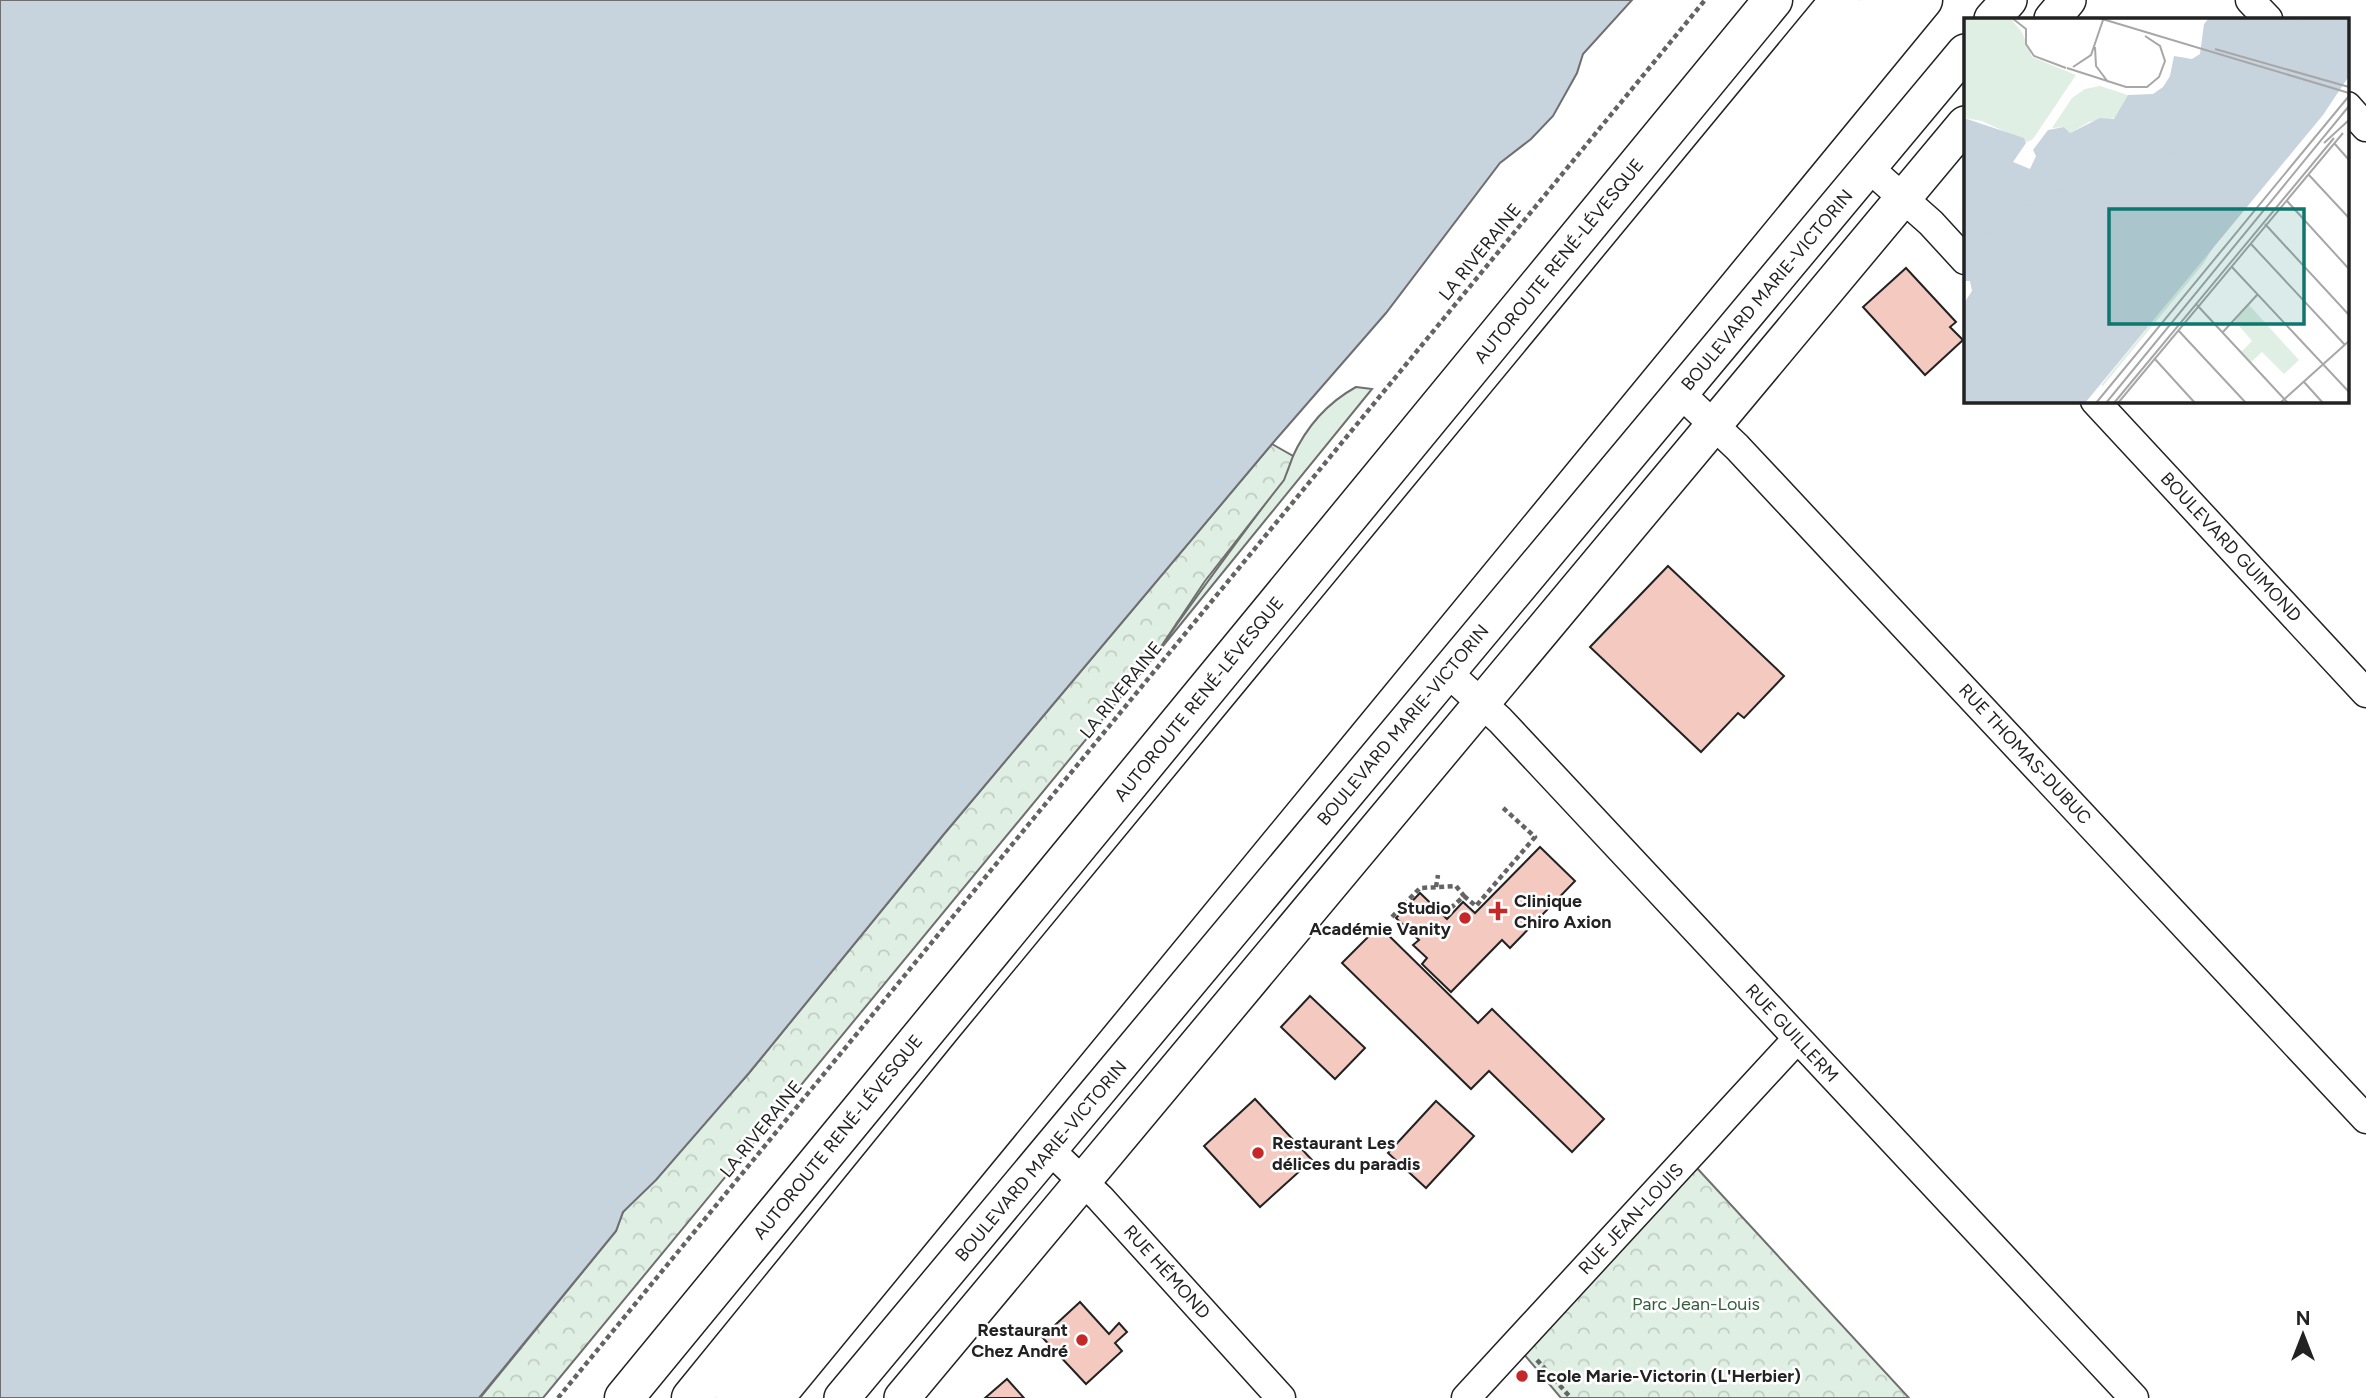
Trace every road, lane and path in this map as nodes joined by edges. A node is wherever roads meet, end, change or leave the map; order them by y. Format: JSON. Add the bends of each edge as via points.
{"nodes":[{"id":1,"x":1705,"y":0,"type":"edge"},
{"id":2,"x":1773,"y":0,"type":"edge"},
{"id":3,"x":1840,"y":0,"type":"edge"},
{"id":4,"x":1884,"y":0,"type":"edge"},
{"id":5,"x":1923,"y":0,"type":"edge"},
{"id":6,"x":2008,"y":0,"type":"edge"},
{"id":7,"x":2068,"y":0,"type":"edge"},
{"id":8,"x":2250,"y":0,"type":"edge"},
{"id":9,"x":1994,"y":18,"type":"edge"},
{"id":10,"x":2053,"y":18,"type":"edge"},
{"id":11,"x":2267,"y":18,"type":"edge"},
{"id":12,"x":1964,"y":53,"type":"edge"},
{"id":13,"x":2348,"y":107,"type":"edge"},
{"id":14,"x":1964,"y":125,"type":"edge"},
{"id":15,"x":2366,"y":127,"type":"edge"},
{"id":16,"x":1869,"y":168,"type":"junction"},
{"id":17,"x":1903,"y":197,"type":"junction"},
{"id":18,"x":1964,"y":259,"type":"edge"},
{"id":19,"x":1680,"y":393,"type":"junction"},
{"id":20,"x":2096,"y":402,"type":"edge"},
{"id":21,"x":1715,"y":424,"type":"junction"},
{"id":22,"x":1447,"y":672,"type":"junction"},
{"id":23,"x":2366,"y":693,"type":"edge"},
{"id":24,"x":1482,"y":702,"type":"junction"},
{"id":25,"x":1501,"y":806,"type":"dead end"},
{"id":26,"x":1438,"y":875,"type":"dead end"},
{"id":27,"x":1436,"y":887,"type":"junction"},
{"id":28,"x":1464,"y":896,"type":"junction"},
{"id":29,"x":1456,"y":910,"type":"dead end"},
{"id":30,"x":1392,"y":917,"type":"dead end"},
{"id":31,"x":1797,"y":1039,"type":"junction"},
{"id":32,"x":2366,"y":1119,"type":"edge"},
{"id":33,"x":1050,"y":1150,"type":"junction"},
{"id":34,"x":1084,"y":1182,"type":"junction"},
{"id":35,"x":1535,"y":1359,"type":"dead end"},
{"id":36,"x":558,"y":1398,"type":"edge"},
{"id":37,"x":624,"y":1398,"type":"edge"},
{"id":38,"x":691,"y":1398,"type":"edge"},
{"id":39,"x":735,"y":1398,"type":"edge"},
{"id":40,"x":774,"y":1398,"type":"edge"},
{"id":41,"x":842,"y":1398,"type":"edge"},
{"id":42,"x":902,"y":1398,"type":"edge"},
{"id":43,"x":1281,"y":1398,"type":"edge"},
{"id":44,"x":1466,"y":1398,"type":"edge"},
{"id":45,"x":1571,"y":1398,"type":"edge"},
{"id":46,"x":2134,"y":1398,"type":"edge"}],
"edges":[{"from":1,"to":36,"type":"path","name":"LA RIVERAINE"},
{"from":2,"to":37,"type":"highway","name":"AUTOROUTE RENÉ-LÉVESQUE"},
{"from":3,"to":38,"type":"highway"},
{"from":4,"to":39,"type":"highway"},
{"from":5,"to":40,"type":"highway"},
{"from":6,"to":9,"type":"street"},
{"from":7,"to":10,"type":"street"},
{"from":8,"to":11,"type":"street"},
{"from":12,"to":16,"type":"street","name":"BOULEVARD MARIE-VICTORIN"},
{"from":13,"to":15,"type":"street"},
{"from":14,"to":17,"type":"street"},
{"from":16,"to":17,"type":"street"},
{"from":16,"to":19,"type":"street","name":"BOULEVARD MARIE-VICTORIN"},
{"from":17,"to":18,"type":"street"},
{"from":17,"to":21,"type":"street"},
{"from":19,"to":21,"type":"street","name":"RUE THOMAS-DUBUC"},
{"from":19,"to":22,"type":"street","name":"BOULEVARD MARIE-VICTORIN"},
{"from":20,"to":23,"type":"street","name":"BOULEVARD GUIMOND"},
{"from":21,"to":24,"type":"street"},
{"from":21,"to":32,"type":"street","name":"RUE THOMAS-DUBUC"},
{"from":22,"to":24,"type":"street","name":"RUE GUILLERM"},
{"from":22,"to":33,"type":"street","name":"BOULEVARD MARIE-VICTORIN"},
{"from":24,"to":31,"type":"street","name":"RUE GUILLERM"},
{"from":24,"to":34,"type":"street"},
{"from":25,"to":28,"type":"path","via":[[1535,837],[1475,906]]},
{"from":26,"to":27,"type":"path"},
{"from":27,"to":28,"type":"path","via":[[1456,886]]},
{"from":27,"to":30,"type":"path","via":[[1420,888]]},
{"from":28,"to":29,"type":"path","via":[[1452,906]]},
{"from":31,"to":44,"type":"street","name":"RUE JEAN-LOUIS"},
{"from":31,"to":46,"type":"street","name":"RUE GUILLERM"},
{"from":33,"to":34,"type":"street","name":"RUE HÉMOND"},
{"from":33,"to":41,"type":"street","name":"BOULEVARD MARIE-VICTORIN"},
{"from":34,"to":42,"type":"street"},
{"from":34,"to":43,"type":"street","name":"RUE HÉMOND"},
{"from":35,"to":45,"type":"path"}]}
